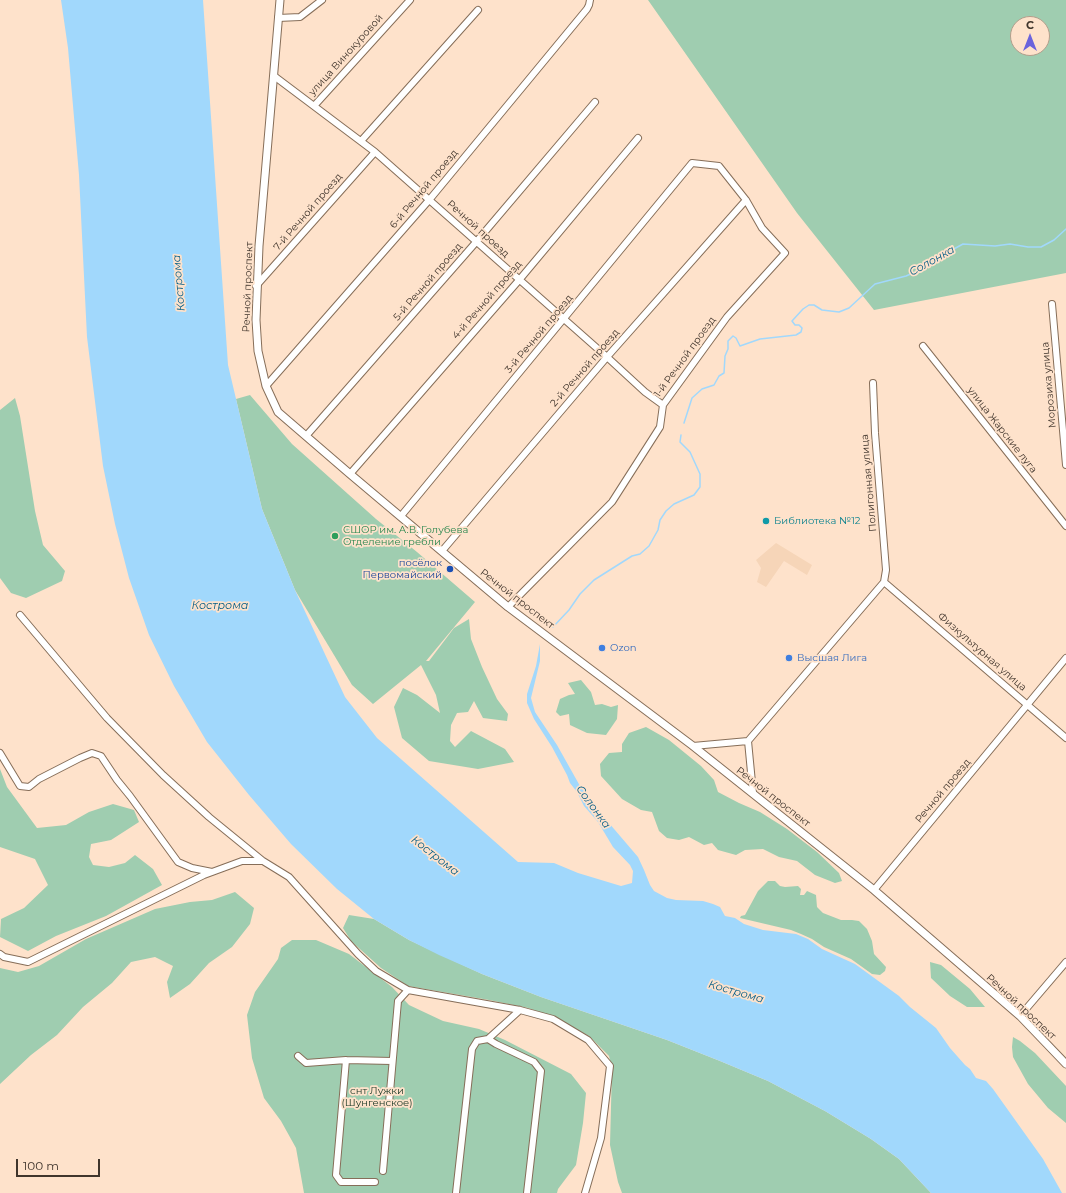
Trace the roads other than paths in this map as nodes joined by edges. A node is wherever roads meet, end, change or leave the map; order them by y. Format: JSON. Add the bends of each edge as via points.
{"nodes":[{"id":1,"x":280,"y":0,"type":"edge"},
{"id":2,"x":322,"y":0,"type":"edge"},
{"id":3,"x":410,"y":0,"type":"edge"},
{"id":4,"x":590,"y":0,"type":"edge"},
{"id":5,"x":478,"y":10,"type":"dead end"},
{"id":6,"x":278,"y":18,"type":"junction"},
{"id":7,"x":274,"y":76,"type":"junction"},
{"id":8,"x":595,"y":102,"type":"dead end"},
{"id":9,"x":314,"y":106,"type":"junction"},
{"id":10,"x":638,"y":138,"type":"dead end"},
{"id":11,"x":361,"y":140,"type":"junction"},
{"id":12,"x":375,"y":152,"type":"junction"},
{"id":13,"x":430,"y":199,"type":"junction"},
{"id":14,"x":746,"y":200,"type":"junction"},
{"id":15,"x":477,"y":241,"type":"junction"},
{"id":16,"x":520,"y":279,"type":"junction"},
{"id":17,"x":256,"y":286,"type":"junction"},
{"id":18,"x":1052,"y":304,"type":"dead end"},
{"id":19,"x":564,"y":319,"type":"junction"},
{"id":20,"x":923,"y":346,"type":"dead end"},
{"id":21,"x":607,"y":356,"type":"junction"},
{"id":22,"x":873,"y":383,"type":"dead end"},
{"id":23,"x":266,"y":386,"type":"junction"},
{"id":24,"x":662,"y":405,"type":"junction"},
{"id":25,"x":306,"y":436,"type":"junction"},
{"id":26,"x":1066,"y":465,"type":"edge"},
{"id":27,"x":350,"y":474,"type":"junction"},
{"id":28,"x":401,"y":516,"type":"junction"},
{"id":29,"x":1066,"y":526,"type":"edge"},
{"id":30,"x":442,"y":551,"type":"junction"},
{"id":31,"x":884,"y":582,"type":"junction"},
{"id":32,"x":508,"y":607,"type":"junction"},
{"id":33,"x":20,"y":615,"type":"dead end"},
{"id":34,"x":1066,"y":658,"type":"edge"},
{"id":35,"x":1028,"y":705,"type":"junction"},
{"id":36,"x":1066,"y":738,"type":"edge"},
{"id":37,"x":748,"y":742,"type":"junction"},
{"id":38,"x":693,"y":746,"type":"junction"},
{"id":39,"x":0,"y":753,"type":"edge"},
{"id":40,"x":753,"y":793,"type":"junction"},
{"id":41,"x":263,"y":861,"type":"junction"},
{"id":42,"x":213,"y":872,"type":"junction"},
{"id":43,"x":874,"y":890,"type":"junction"},
{"id":44,"x":0,"y":954,"type":"edge"},
{"id":45,"x":1066,"y":962,"type":"edge"},
{"id":46,"x":408,"y":990,"type":"junction"},
{"id":47,"x":520,"y":1010,"type":"junction"},
{"id":48,"x":1020,"y":1016,"type":"junction"},
{"id":49,"x":488,"y":1039,"type":"junction"},
{"id":50,"x":298,"y":1056,"type":"dead end"},
{"id":51,"x":346,"y":1060,"type":"junction"},
{"id":52,"x":392,"y":1061,"type":"junction"},
{"id":53,"x":1066,"y":1064,"type":"edge"},
{"id":54,"x":383,"y":1171,"type":"dead end"},
{"id":55,"x":375,"y":1182,"type":"dead end"},
{"id":56,"x":456,"y":1193,"type":"edge"},
{"id":57,"x":527,"y":1193,"type":"edge"},
{"id":58,"x":585,"y":1193,"type":"edge"}],
"edges":[{"from":1,"to":6,"type":"street","name":"Речной проспект"},
{"from":2,"to":6,"type":"street","via":[[300,17]]},
{"from":3,"to":9,"type":"street","name":"улица Винокуровой"},
{"from":4,"to":13,"type":"street","name":"6-й Речной проезд","via":[[587,8]]},
{"from":5,"to":11,"type":"street"},
{"from":6,"to":7,"type":"street","name":"Речной проспект"},
{"from":7,"to":9,"type":"street","name":"Речной проезд"},
{"from":7,"to":17,"type":"street","name":"Речной проспект"},
{"from":8,"to":15,"type":"street","name":"5-й Речной проезд"},
{"from":9,"to":11,"type":"street","name":"Речной проезд"},
{"from":10,"to":16,"type":"street","name":"4-й Речной проезд"},
{"from":11,"to":12,"type":"street","name":"Речной проезд"},
{"from":12,"to":13,"type":"street","name":"Речной проезд"},
{"from":12,"to":17,"type":"street","name":"7-й Речной проезд"},
{"from":13,"to":15,"type":"street","name":"Речной проезд"},
{"from":13,"to":23,"type":"street","name":"6-й Речной проезд"},
{"from":14,"to":19,"type":"street","name":"3-й Речной проезд","via":[[719,166],[692,163]]},
{"from":14,"to":21,"type":"street","name":"2-й Речной проезд"},
{"from":14,"to":24,"type":"street","name":"1-й Речной проезд","via":[[762,228],[785,253],[727,317]]},
{"from":15,"to":16,"type":"street","name":"Речной проезд"},
{"from":15,"to":25,"type":"street","name":"5-й Речной проезд"},
{"from":16,"to":19,"type":"street","name":"Речной проезд"},
{"from":16,"to":27,"type":"street","name":"4-й Речной проезд"},
{"from":17,"to":23,"type":"street","name":"Речной проспект","via":[[258,351]]},
{"from":18,"to":26,"type":"street","name":"Морозиха улица"},
{"from":19,"to":21,"type":"street","name":"Речной проезд"},
{"from":19,"to":28,"type":"street","name":"3-й Речной проезд"},
{"from":20,"to":29,"type":"street","name":"улица Жарские луга"},
{"from":21,"to":24,"type":"street","name":"Речной проезд"},
{"from":21,"to":30,"type":"street","name":"2-й Речной проезд"},
{"from":22,"to":31,"type":"street","name":"Полигонная улица","via":[[886,570]]},
{"from":23,"to":25,"type":"street","name":"Речной проспект","via":[[278,412]]},
{"from":24,"to":32,"type":"street","name":"1-й Речной проезд","via":[[660,427],[612,502]]},
{"from":25,"to":27,"type":"street","name":"Речной проспект"},
{"from":27,"to":28,"type":"street","name":"Речной проспект"},
{"from":28,"to":30,"type":"street","name":"Речной проспект"},
{"from":30,"to":32,"type":"street","name":"Речной проспект"},
{"from":31,"to":35,"type":"street","name":"Физкультурная улица"},
{"from":31,"to":37,"type":"street"},
{"from":32,"to":38,"type":"street","name":"Речной проспект"},
{"from":33,"to":41,"type":"street","via":[[107,718],[162,774]]},
{"from":34,"to":35,"type":"street","name":"Речной проезд"},
{"from":35,"to":36,"type":"street","name":"Физкультурная улица"},
{"from":35,"to":43,"type":"street","name":"Речной проезд"},
{"from":37,"to":38,"type":"street"},
{"from":37,"to":40,"type":"street"},
{"from":38,"to":40,"type":"street","name":"Речной проспект"},
{"from":39,"to":42,"type":"street","via":[[20,786],[29,787],[39,779],[80,758],[92,753],[101,756],[178,862]]},
{"from":40,"to":43,"type":"street","name":"Речной проспект"},
{"from":41,"to":42,"type":"street","via":[[242,861]]},
{"from":41,"to":46,"type":"street","via":[[289,877],[358,954],[376,970]]},
{"from":42,"to":44,"type":"street","via":[[28,962]]},
{"from":43,"to":48,"type":"street","name":"Речной проспект"},
{"from":45,"to":48,"type":"street"},
{"from":46,"to":47,"type":"street"},
{"from":46,"to":52,"type":"street","via":[[398,1001]]},
{"from":47,"to":49,"type":"street"},
{"from":47,"to":58,"type":"street","via":[[553,1019],[588,1040],[610,1066],[601,1138]]},
{"from":48,"to":53,"type":"street","name":"Речной проспект"},
{"from":49,"to":56,"type":"street","via":[[477,1041],[472,1049]]},
{"from":49,"to":57,"type":"street","via":[[534,1062],[541,1071]]},
{"from":50,"to":51,"type":"street","via":[[306,1063]]},
{"from":51,"to":52,"type":"street"},
{"from":51,"to":55,"type":"street","via":[[336,1175],[341,1182]]},
{"from":52,"to":54,"type":"street"}]}
